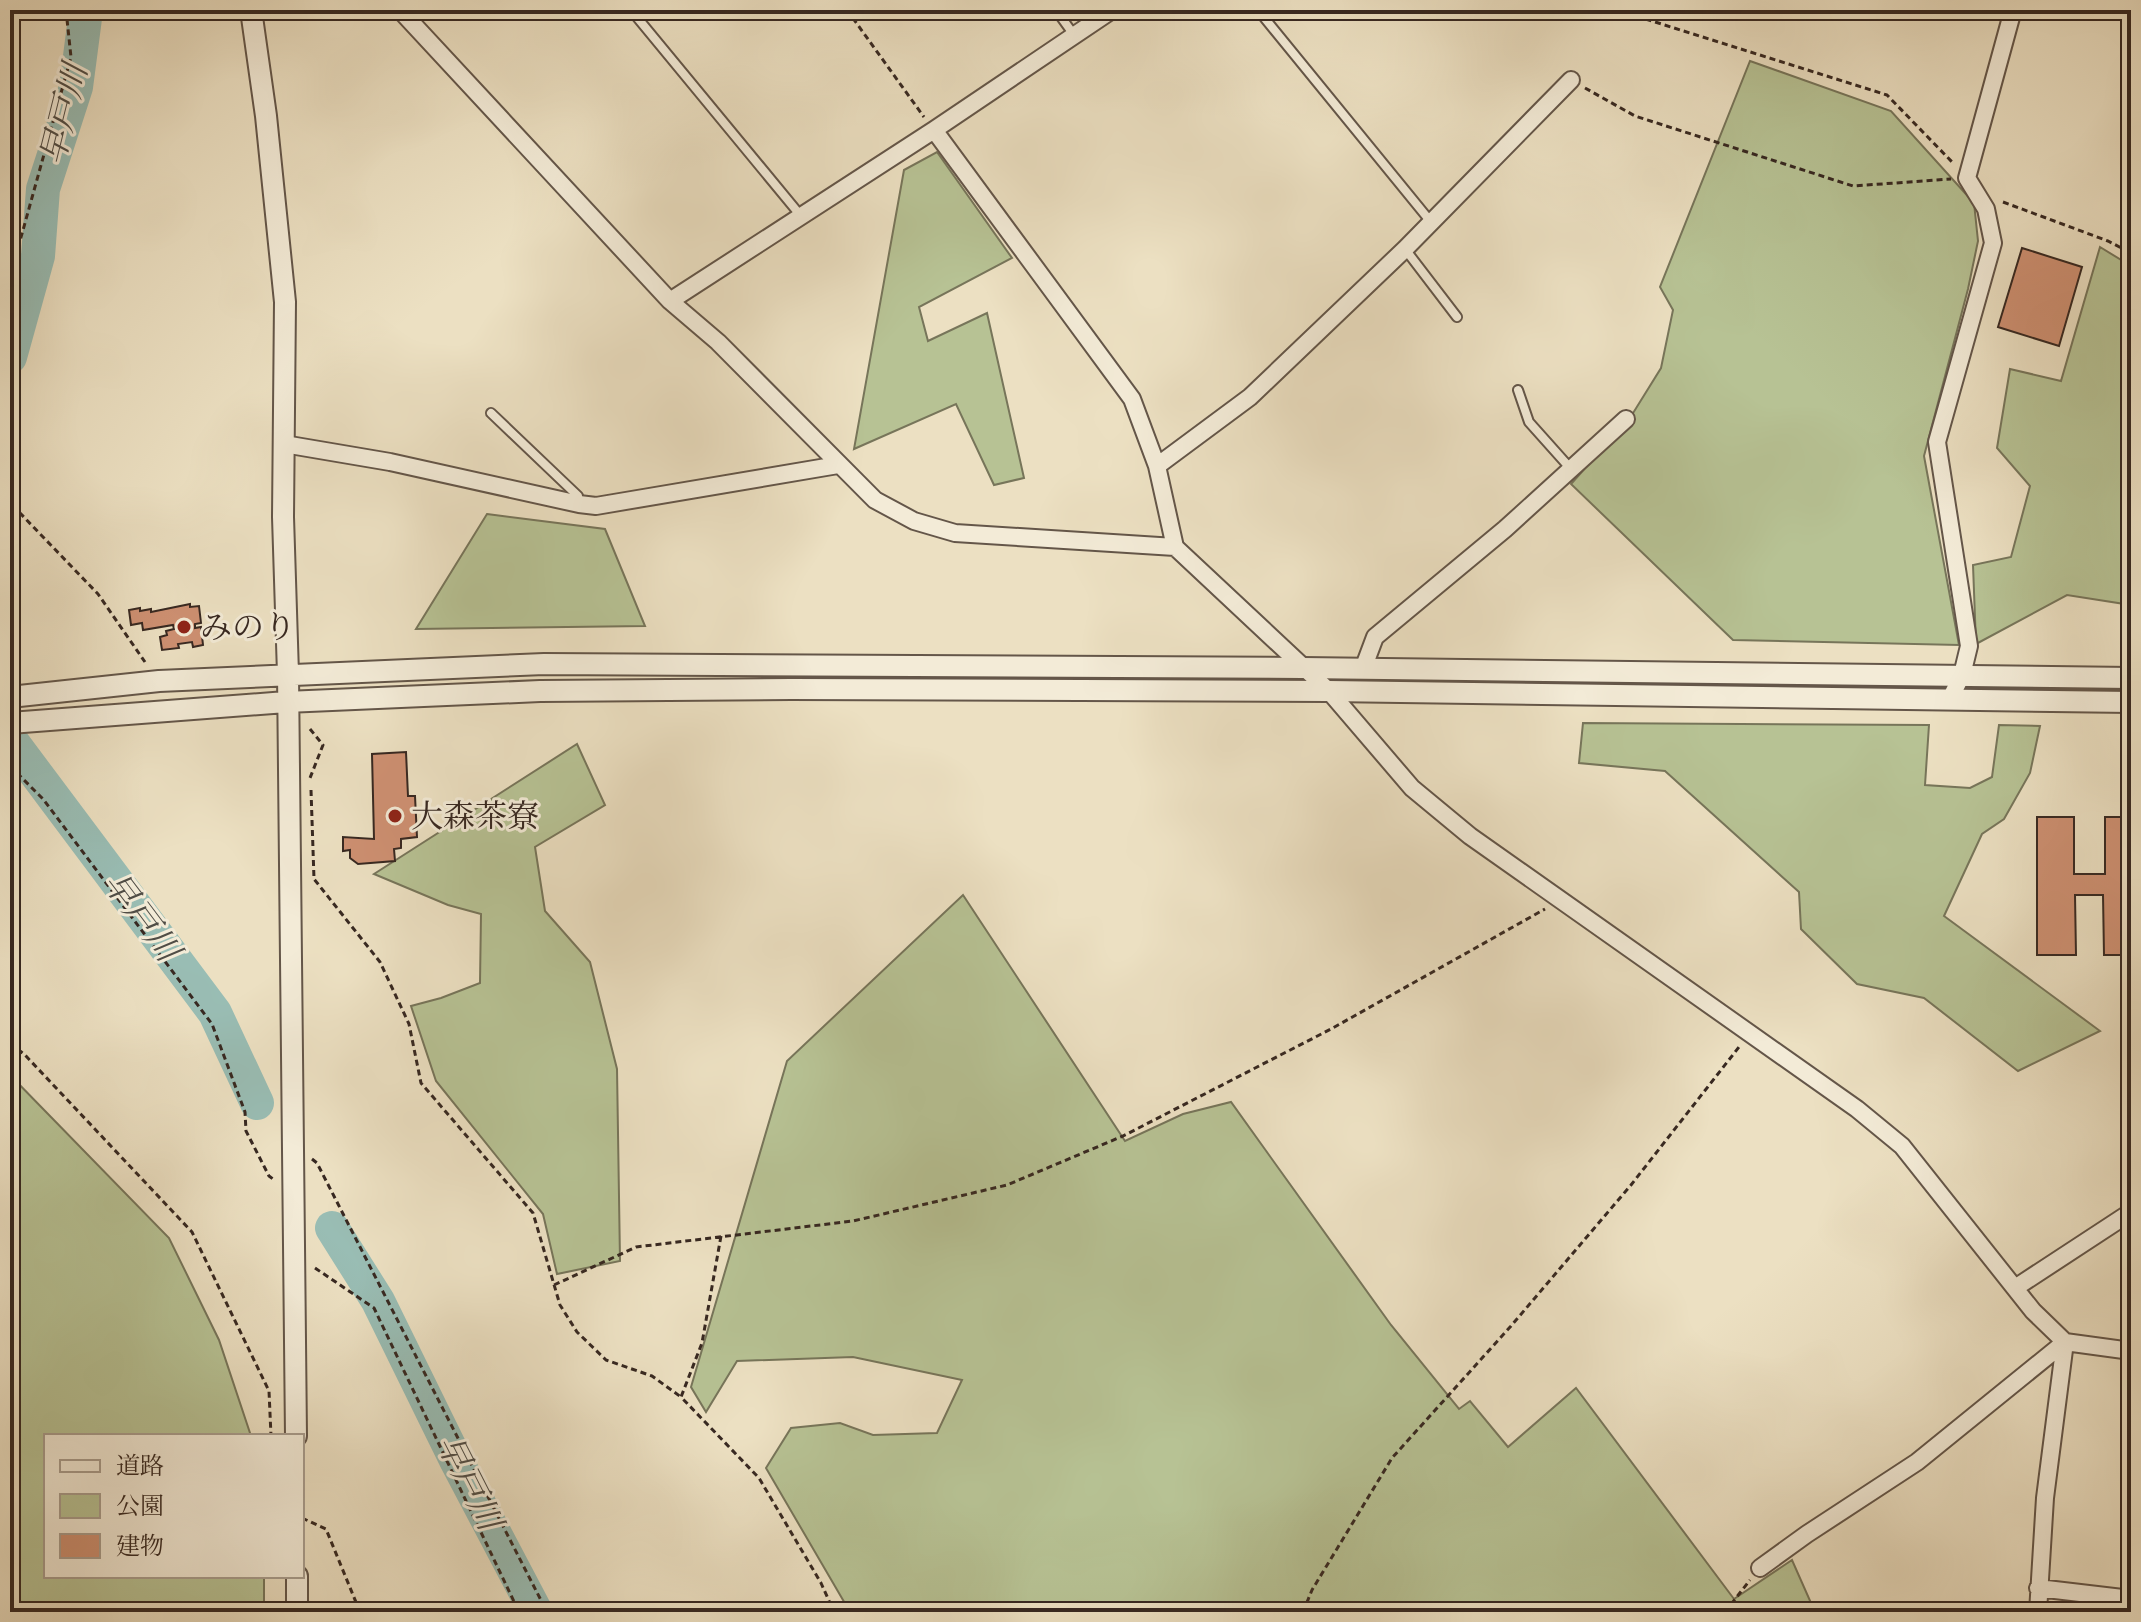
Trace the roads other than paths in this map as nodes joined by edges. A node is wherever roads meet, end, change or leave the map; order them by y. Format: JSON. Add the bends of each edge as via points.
{"nodes":[{"id":1,"x":251,"y":10,"type":"edge"},
{"id":2,"x":400,"y":10,"type":"edge"},
{"id":3,"x":631,"y":10,"type":"edge"},
{"id":4,"x":1056,"y":10,"type":"edge"},
{"id":5,"x":1112,"y":10,"type":"edge"},
{"id":6,"x":1258,"y":10,"type":"edge"},
{"id":7,"x":2013,"y":10,"type":"edge"},
{"id":8,"x":1074,"y":35,"type":"junction"},
{"id":9,"x":1571,"y":80,"type":"road end"},
{"id":10,"x":934,"y":130,"type":"junction"},
{"id":11,"x":801,"y":216,"type":"junction"},
{"id":12,"x":1431,"y":222,"type":"junction"},
{"id":13,"x":1405,"y":249,"type":"junction"},
{"id":14,"x":670,"y":301,"type":"junction"},
{"id":15,"x":1457,"y":317,"type":"dead end"},
{"id":16,"x":1518,"y":390,"type":"dead end"},
{"id":17,"x":491,"y":413,"type":"dead end"},
{"id":18,"x":1626,"y":419,"type":"dead end"},
{"id":19,"x":284,"y":444,"type":"junction"},
{"id":20,"x":838,"y":465,"type":"junction"},
{"id":21,"x":1157,"y":466,"type":"junction"},
{"id":22,"x":1571,"y":469,"type":"junction"},
{"id":23,"x":579,"y":504,"type":"junction"},
{"id":24,"x":1175,"y":547,"type":"junction"},
{"id":25,"x":1303,"y":668,"type":"junction"},
{"id":26,"x":1363,"y":669,"type":"junction"},
{"id":27,"x":288,"y":674,"type":"junction"},
{"id":28,"x":1962,"y":675,"type":"junction"},
{"id":29,"x":2131,"y":678,"type":"edge"},
{"id":30,"x":1329,"y":691,"type":"junction"},
{"id":31,"x":10,"y":697,"type":"edge"},
{"id":32,"x":1950,"y":699,"type":"junction"},
{"id":33,"x":286,"y":702,"type":"junction"},
{"id":34,"x":2131,"y":702,"type":"edge"},
{"id":35,"x":18,"y":722,"type":"edge"},
{"id":36,"x":2131,"y":1212,"type":"edge"},
{"id":37,"x":2015,"y":1288,"type":"junction"},
{"id":38,"x":2065,"y":1342,"type":"junction"},
{"id":39,"x":2131,"y":1351,"type":"edge"},
{"id":40,"x":296,"y":1434,"type":"edge"},
{"id":41,"x":1760,"y":1568,"type":"road end"},
{"id":42,"x":297,"y":1578,"type":"edge"},
{"id":43,"x":2038,"y":1588,"type":"junction"},
{"id":44,"x":2131,"y":1599,"type":"edge"},
{"id":45,"x":297,"y":1612,"type":"edge"},
{"id":46,"x":2038,"y":1612,"type":"edge"}],
"edges":[{"from":1,"to":19,"type":"street","via":[[285,302]]},
{"from":2,"to":14,"type":"street"},
{"from":3,"to":11,"type":"lane"},
{"from":4,"to":8,"type":"lane"},
{"from":5,"to":8,"type":"street"},
{"from":6,"to":12,"type":"lane"},
{"from":7,"to":28,"type":"street","via":[[1967,178],[1986,209],[1993,243],[1937,442],[1969,646]]},
{"from":8,"to":10,"type":"street"},
{"from":9,"to":12,"type":"street"},
{"from":10,"to":11,"type":"street"},
{"from":10,"to":21,"type":"street","via":[[1132,399]]},
{"from":11,"to":14,"type":"street"},
{"from":12,"to":13,"type":"street"},
{"from":13,"to":15,"type":"lane"},
{"from":13,"to":21,"type":"street","via":[[1250,397]]},
{"from":14,"to":20,"type":"street","via":[[718,342]]},
{"from":16,"to":22,"type":"lane","via":[[1529,422]]},
{"from":17,"to":23,"type":"lane","via":[[578,496]]},
{"from":18,"to":22,"type":"street"},
{"from":19,"to":23,"type":"street"},
{"from":19,"to":27,"type":"street"},
{"from":20,"to":23,"type":"street","via":[[596,506]]},
{"from":20,"to":24,"type":"street","via":[[875,500],[914,521],[955,533]]},
{"from":21,"to":24,"type":"street"},
{"from":22,"to":26,"type":"street","via":[[1375,637]]},
{"from":24,"to":25,"type":"street"},
{"from":25,"to":26,"type":"street"},
{"from":25,"to":27,"type":"street","via":[[544,664]]},
{"from":25,"to":30,"type":"street"},
{"from":26,"to":28,"type":"street"},
{"from":27,"to":31,"type":"street"},
{"from":27,"to":33,"type":"street"},
{"from":28,"to":29,"type":"street"},
{"from":28,"to":32,"type":"street"},
{"from":30,"to":32,"type":"street"},
{"from":30,"to":33,"type":"street","via":[[571,691]]},
{"from":30,"to":37,"type":"street","via":[[1412,788],[1470,836],[1902,1146]]},
{"from":32,"to":34,"type":"street"},
{"from":33,"to":35,"type":"street"},
{"from":33,"to":40,"type":"street"},
{"from":36,"to":37,"type":"street"},
{"from":37,"to":38,"type":"street"},
{"from":38,"to":39,"type":"street"},
{"from":38,"to":41,"type":"street","via":[[1917,1462]]},
{"from":38,"to":43,"type":"street"},
{"from":42,"to":45,"type":"street"},
{"from":43,"to":44,"type":"street"},
{"from":43,"to":46,"type":"street"}]}
